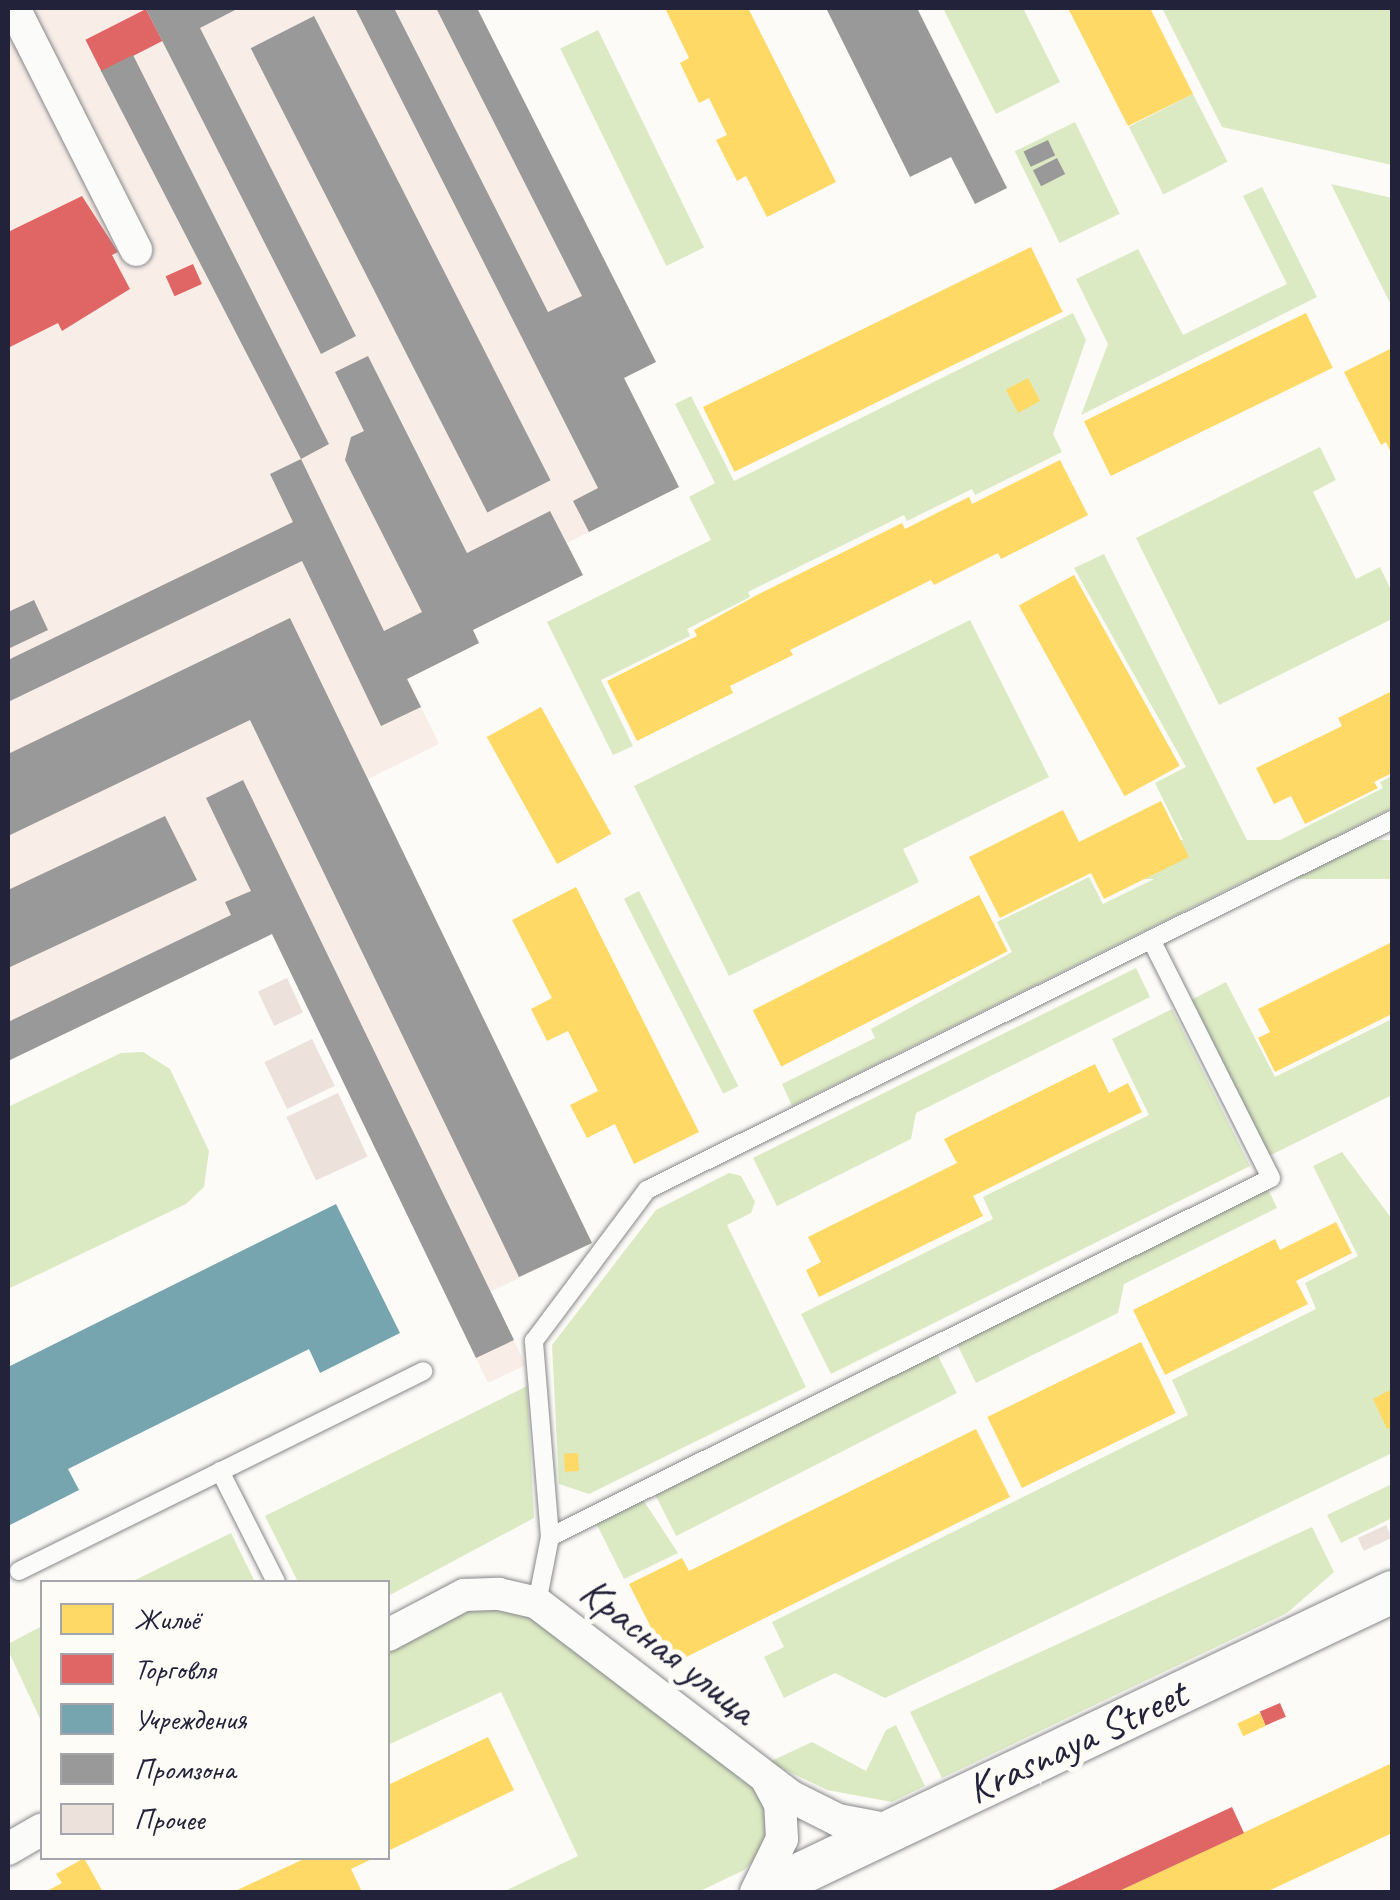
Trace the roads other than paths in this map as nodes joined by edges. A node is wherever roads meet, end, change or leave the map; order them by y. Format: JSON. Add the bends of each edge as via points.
{"nodes":[{"id":1,"x":14,"y":8,"type":"edge"},
{"id":2,"x":136,"y":250,"type":"dead end"},
{"id":3,"x":1392,"y":820,"type":"edge"},
{"id":4,"x":1151,"y":940,"type":"junction"},
{"id":5,"x":423,"y":1370,"type":"dead end"},
{"id":6,"x":220,"y":1471,"type":"junction"},
{"id":7,"x":550,"y":1536,"type":"junction"},
{"id":8,"x":18,"y":1571,"type":"dead end"},
{"id":9,"x":275,"y":1580,"type":"edge"},
{"id":10,"x":1392,"y":1592,"type":"edge"},
{"id":11,"x":536,"y":1603,"type":"junction"},
{"id":12,"x":390,"y":1634,"type":"edge"},
{"id":13,"x":767,"y":1780,"type":"junction"},
{"id":14,"x":40,"y":1830,"type":"edge"},
{"id":15,"x":890,"y":1830,"type":"junction"},
{"id":16,"x":8,"y":1849,"type":"edge"},
{"id":17,"x":759,"y":1892,"type":"edge"}],
"edges":[{"from":1,"to":2,"type":"street"},
{"from":3,"to":4,"type":"lane"},
{"from":4,"to":7,"type":"lane","via":[[647,1190],[534,1340]]},
{"from":4,"to":7,"type":"lane","via":[[1271,1178]]},
{"from":5,"to":6,"type":"lane"},
{"from":6,"to":8,"type":"lane"},
{"from":6,"to":9,"type":"lane"},
{"from":7,"to":11,"type":"lane"},
{"from":10,"to":15,"type":"street","name":"Krasnaya Street"},
{"from":11,"to":12,"type":"street","name":"Красная улица","via":[[464,1595]]},
{"from":11,"to":13,"type":"street","name":"Красная улица"},
{"from":13,"to":15,"type":"street","name":"Красная улица","via":[[827,1816]]},
{"from":13,"to":17,"type":"street","via":[[780,1804],[782,1839]]},
{"from":14,"to":16,"type":"street"},
{"from":15,"to":17,"type":"street","name":"Krasnaya Street"}]}
